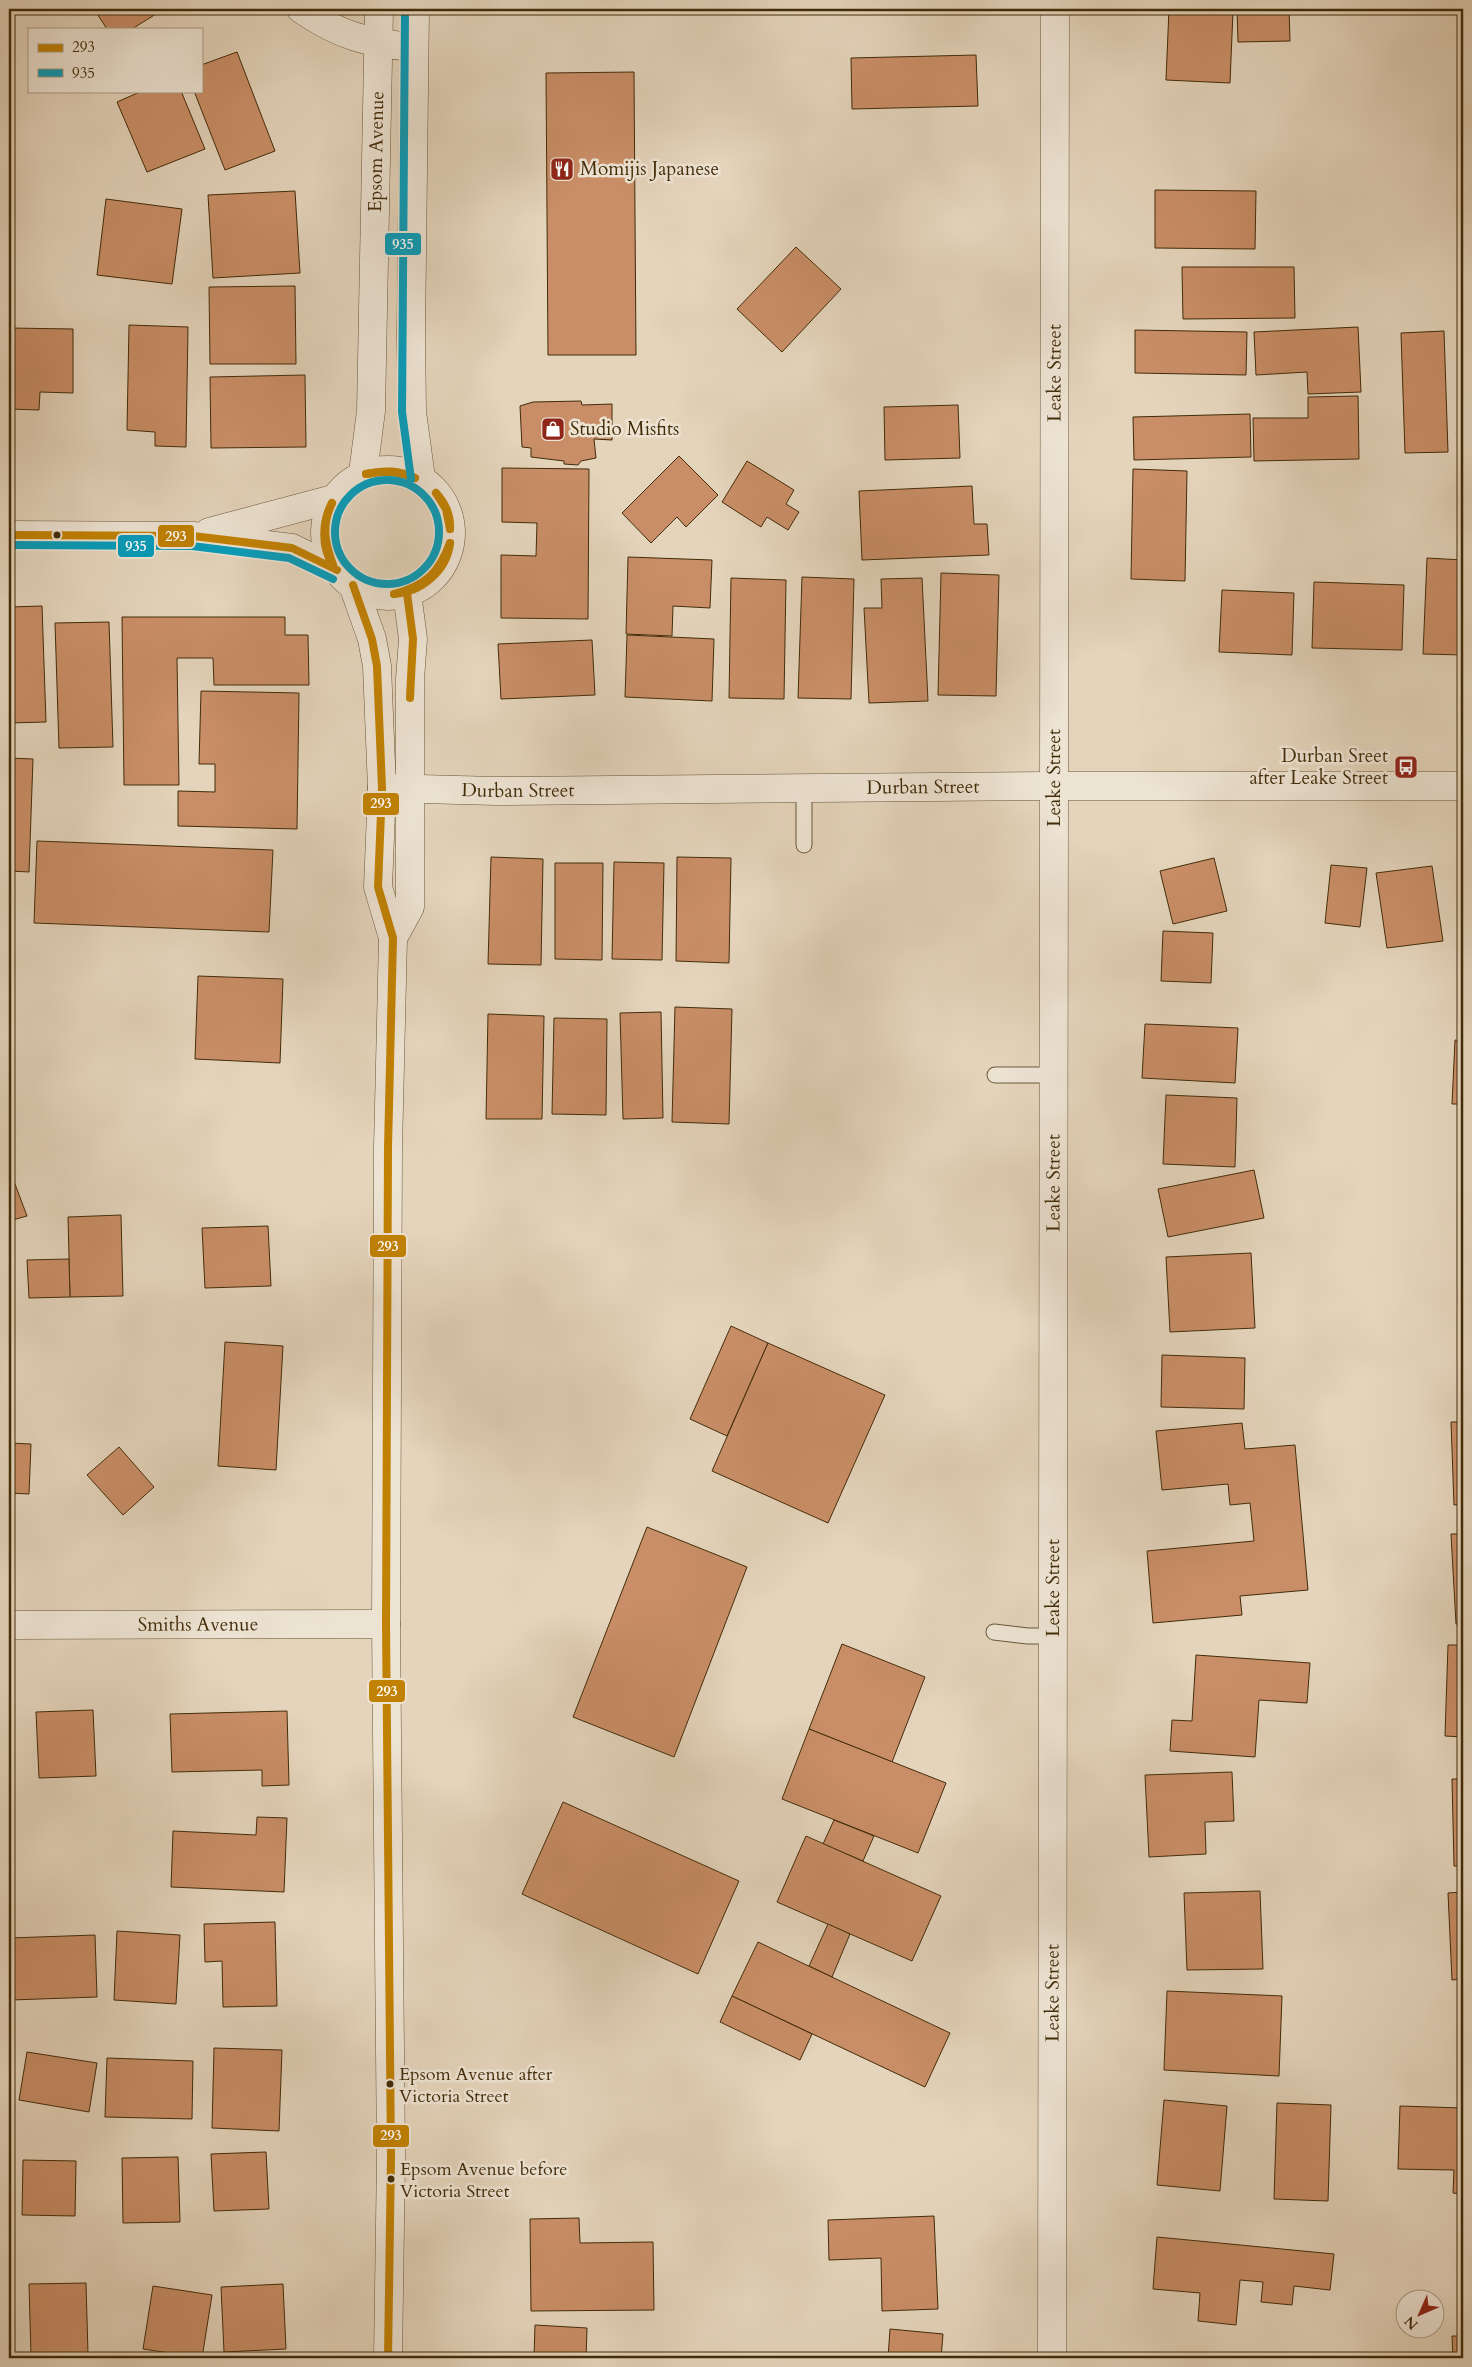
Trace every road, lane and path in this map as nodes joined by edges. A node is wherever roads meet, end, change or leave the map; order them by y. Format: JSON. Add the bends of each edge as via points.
{"nodes":[{"id":1,"x":301,"y":9,"type":"edge"},
{"id":2,"x":380,"y":9,"type":"edge"},
{"id":3,"x":415,"y":9,"type":"edge"},
{"id":4,"x":1055,"y":9,"type":"edge"},
{"id":5,"x":380,"y":44,"type":"junction"},
{"id":6,"x":414,"y":47,"type":"junction"},
{"id":7,"x":363,"y":473,"type":"junction"},
{"id":8,"x":421,"y":478,"type":"junction"},
{"id":9,"x":334,"y":499,"type":"junction"},
{"id":10,"x":9,"y":535,"type":"edge"},
{"id":11,"x":193,"y":536,"type":"junction"},
{"id":12,"x":345,"y":578,"type":"junction"},
{"id":13,"x":407,"y":593,"type":"junction"},
{"id":14,"x":1054,"y":786,"type":"junction"},
{"id":15,"x":1463,"y":786,"type":"edge"},
{"id":16,"x":382,"y":788,"type":"junction"},
{"id":17,"x":804,"y":788,"type":"junction"},
{"id":18,"x":411,"y":789,"type":"junction"},
{"id":19,"x":804,"y":845,"type":"dead end"},
{"id":20,"x":393,"y":938,"type":"junction"},
{"id":21,"x":996,"y":1075,"type":"dead end"},
{"id":22,"x":1054,"y":1075,"type":"junction"},
{"id":23,"x":386,"y":1624,"type":"junction"},
{"id":24,"x":9,"y":1625,"type":"edge"},
{"id":25,"x":994,"y":1632,"type":"dead end"},
{"id":26,"x":1053,"y":1636,"type":"junction"},
{"id":27,"x":388,"y":2358,"type":"edge"},
{"id":28,"x":1052,"y":2358,"type":"edge"}],
"edges":[{"from":1,"to":5,"type":"street","via":[[343,34]]},
{"from":2,"to":5,"type":"street","name":"Epsom Avenue"},
{"from":3,"to":6,"type":"street","name":"Epsom Avenue"},
{"from":4,"to":14,"type":"street","name":"Leake Street"},
{"from":5,"to":6,"type":"street"},
{"from":5,"to":7,"type":"street","name":"Epsom Avenue","via":[[371,411]]},
{"from":6,"to":8,"type":"street","name":"Epsom Avenue","via":[[412,412]]},
{"from":7,"to":8,"type":"street","via":[[399,470]]},
{"from":7,"to":9,"type":"street","via":[[342,488]]},
{"from":8,"to":13,"type":"street","via":[[446,509],[451,526],[450,544],[435,575]]},
{"from":9,"to":11,"type":"street"},
{"from":9,"to":12,"type":"street","via":[[324,528],[328,550]]},
{"from":10,"to":11,"type":"street"},
{"from":11,"to":12,"type":"street","via":[[292,548]]},
{"from":12,"to":13,"type":"street","via":[[379,596]]},
{"from":12,"to":16,"type":"street","via":[[372,639],[377,666]]},
{"from":13,"to":18,"type":"street","via":[[413,639]]},
{"from":14,"to":15,"type":"street","name":"Durban Street"},
{"from":14,"to":17,"type":"street","name":"Durban Street"},
{"from":14,"to":22,"type":"street","name":"Leake Street"},
{"from":16,"to":18,"type":"street","name":"Durban Street"},
{"from":16,"to":20,"type":"street","via":[[378,886]]},
{"from":17,"to":18,"type":"street","name":"Durban Street"},
{"from":17,"to":19,"type":"lane"},
{"from":18,"to":20,"type":"street","via":[[410,907]]},
{"from":20,"to":23,"type":"street","via":[[388,1148]]},
{"from":21,"to":22,"type":"lane"},
{"from":22,"to":26,"type":"street","name":"Leake Street"},
{"from":23,"to":24,"type":"street","name":"Smiths Avenue"},
{"from":23,"to":27,"type":"street","via":[[391,2157]]},
{"from":25,"to":26,"type":"lane"},
{"from":26,"to":28,"type":"street","name":"Leake Street"}]}
